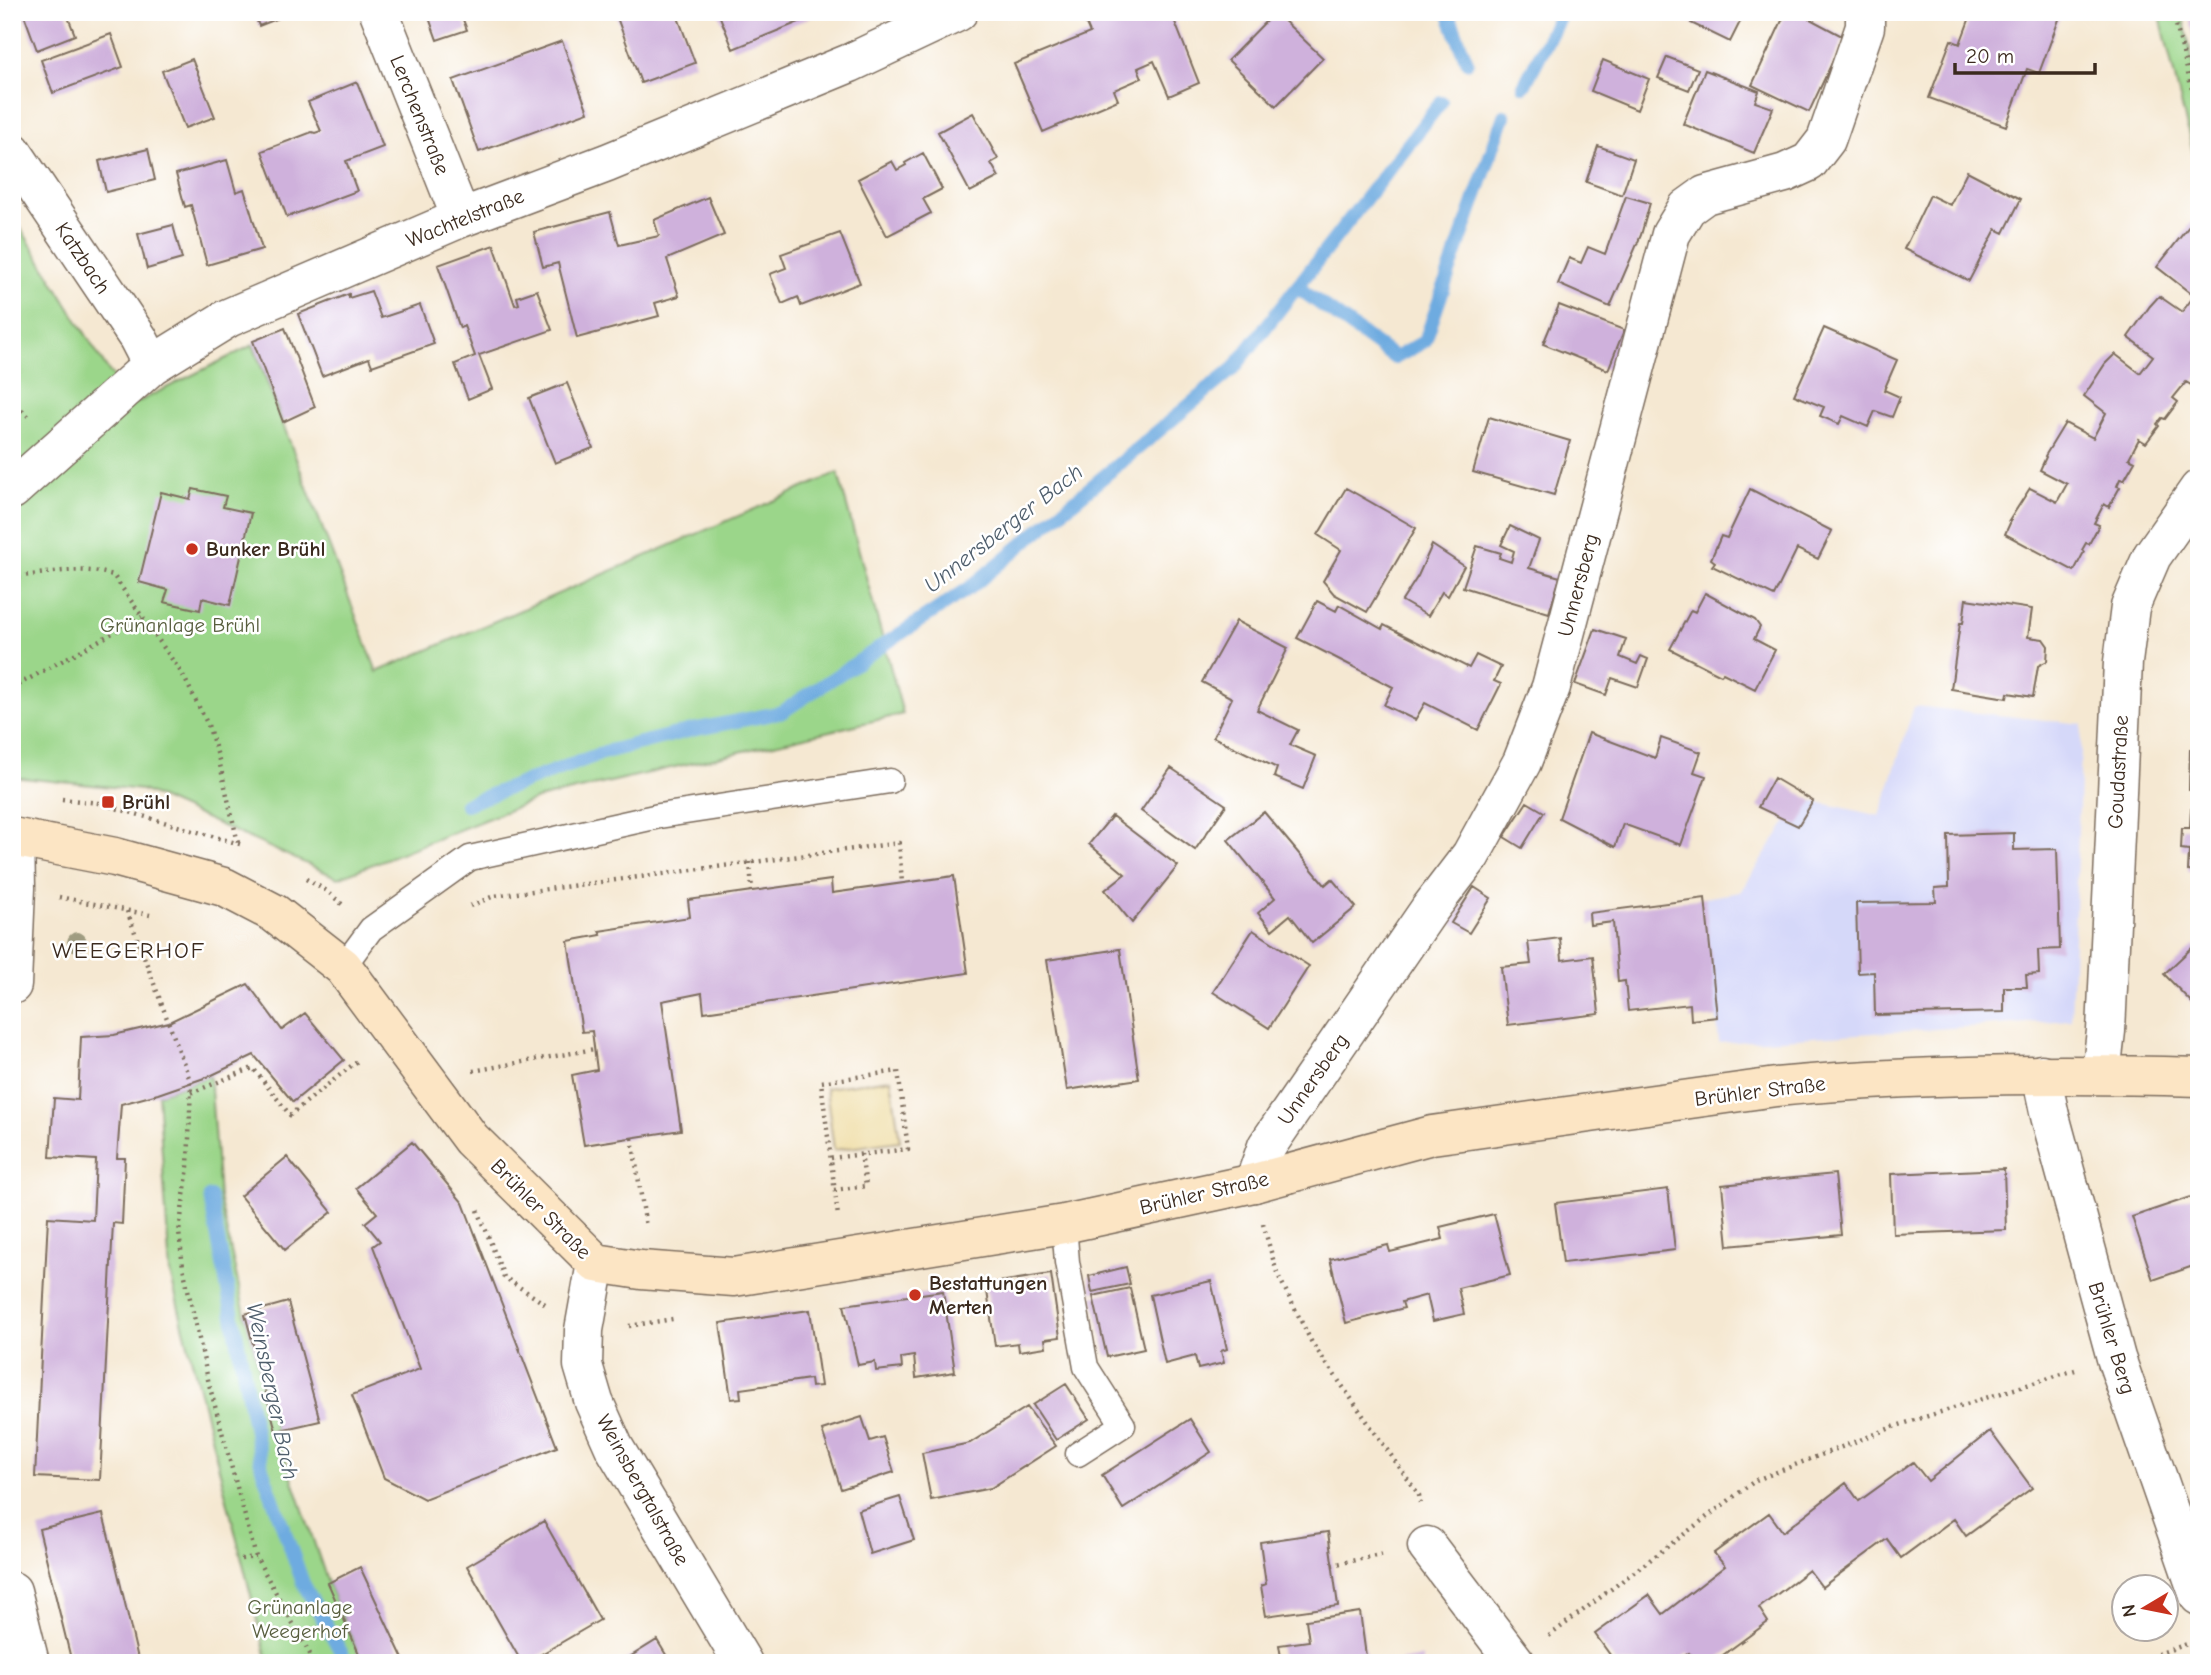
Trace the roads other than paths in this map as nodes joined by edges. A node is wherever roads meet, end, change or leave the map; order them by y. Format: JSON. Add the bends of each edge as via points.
{"nodes":[{"id":1,"x":379,"y":12,"type":"edge"},
{"id":2,"x":958,"y":12,"type":"edge"},
{"id":3,"x":1865,"y":12,"type":"edge"},
{"id":4,"x":12,"y":151,"type":"edge"},
{"id":5,"x":461,"y":218,"type":"junction"},
{"id":6,"x":152,"y":365,"type":"junction"},
{"id":7,"x":2199,"y":489,"type":"edge"},
{"id":8,"x":12,"y":490,"type":"edge"},
{"id":9,"x":890,"y":781,"type":"dead end"},
{"id":10,"x":13,"y":838,"type":"edge"},
{"id":11,"x":343,"y":967,"type":"junction"},
{"id":12,"x":12,"y":985,"type":"edge"},
{"id":13,"x":2041,"y":1074,"type":"junction"},
{"id":14,"x":2101,"y":1074,"type":"junction"},
{"id":15,"x":2199,"y":1077,"type":"edge"},
{"id":16,"x":1254,"y":1183,"type":"junction"},
{"id":17,"x":1064,"y":1224,"type":"junction"},
{"id":18,"x":596,"y":1263,"type":"junction"},
{"id":19,"x":1078,"y":1454,"type":"dead end"},
{"id":20,"x":1427,"y":1546,"type":"road end"},
{"id":21,"x":12,"y":1591,"type":"edge"},
{"id":22,"x":2199,"y":1597,"type":"edge"},
{"id":23,"x":30,"y":1663,"type":"edge"},
{"id":24,"x":743,"y":1663,"type":"edge"},
{"id":25,"x":1516,"y":1663,"type":"edge"}],
"edges":[{"from":1,"to":5,"type":"street","name":"Lerchenstraße"},
{"from":2,"to":5,"type":"street","name":"Wachtelstraße","via":[[837,68]]},
{"from":3,"to":16,"type":"street","name":"Unnersberg","via":[[1865,27],[1826,140],[1809,162],[1706,195],[1687,208],[1671,234],[1551,687],[1522,762],[1471,855],[1267,1146]]},
{"from":4,"to":6,"type":"street","name":"Katzbach"},
{"from":5,"to":6,"type":"street","name":"Wachtelstraße","via":[[228,318]]},
{"from":6,"to":8,"type":"street","name":"Wachtelstraße"},
{"from":7,"to":14,"type":"street","name":"Goudastraße","via":[[2152,556],[2130,607],[2123,662]]},
{"from":9,"to":11,"type":"lane","via":[[659,816],[470,858],[371,929]]},
{"from":10,"to":11,"type":"main road","name":"Brühler Straße","via":[[115,857],[224,887],[274,913]]},
{"from":10,"to":12,"type":"street"},
{"from":11,"to":18,"type":"main road","name":"Brühler Straße","via":[[471,1139]]},
{"from":13,"to":14,"type":"main road","name":"Brühler Straße"},
{"from":13,"to":16,"type":"main road","name":"Brühler Straße","via":[[1831,1082],[1693,1098],[1432,1135]]},
{"from":13,"to":22,"type":"street","name":"Brühler Berg","via":[[2116,1358]]},
{"from":14,"to":15,"type":"main road","name":"Brühler Straße"},
{"from":16,"to":17,"type":"main road","name":"Brühler Straße"},
{"from":17,"to":18,"type":"main road","name":"Brühler Straße","via":[[734,1277]]},
{"from":17,"to":19,"type":"lane","via":[[1086,1367],[1123,1425]]},
{"from":18,"to":24,"type":"street","name":"Weinsbergtalstraße","via":[[583,1365],[594,1402],[614,1447]]},
{"from":20,"to":25,"type":"street"},
{"from":21,"to":23,"type":"street"}]}
